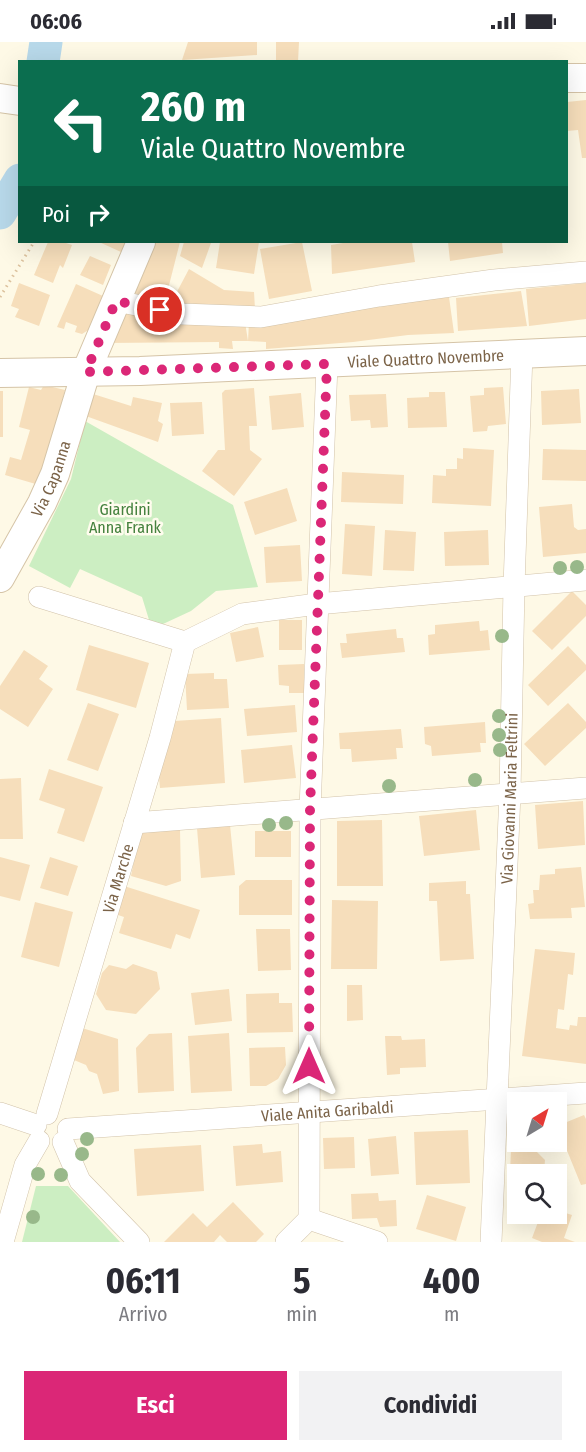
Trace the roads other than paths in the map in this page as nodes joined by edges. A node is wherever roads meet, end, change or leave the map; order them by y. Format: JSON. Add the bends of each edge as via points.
{"nodes":[{"id":1,"x":568,"y":78,"type":"edge"},
{"id":2,"x":586,"y":78,"type":"edge"},
{"id":3,"x":0,"y":98,"type":"edge"},
{"id":4,"x":18,"y":101,"type":"edge"},
{"id":5,"x":141,"y":243,"type":"edge"},
{"id":6,"x":586,"y":272,"type":"edge"},
{"id":7,"x":116,"y":301,"type":"junction"},
{"id":8,"x":586,"y":351,"type":"edge"},
{"id":9,"x":522,"y":353,"type":"junction"},
{"id":10,"x":327,"y":364,"type":"junction"},
{"id":11,"x":86,"y":372,"type":"junction"},
{"id":12,"x":0,"y":373,"type":"edge"},
{"id":13,"x":0,"y":578,"type":"edge"},
{"id":14,"x":586,"y":580,"type":"edge"},
{"id":15,"x":514,"y":587,"type":"junction"},
{"id":16,"x":39,"y":597,"type":"dead end"},
{"id":17,"x":317,"y":604,"type":"junction"},
{"id":18,"x":185,"y":642,"type":"junction"},
{"id":19,"x":586,"y":788,"type":"edge"},
{"id":20,"x":510,"y":794,"type":"junction"},
{"id":21,"x":310,"y":810,"type":"junction"},
{"id":22,"x":134,"y":823,"type":"junction"},
{"id":23,"x":586,"y":1093,"type":"edge"},
{"id":24,"x":499,"y":1099,"type":"junction"},
{"id":25,"x":0,"y":1113,"type":"edge"},
{"id":26,"x":309,"y":1113,"type":"junction"},
{"id":27,"x":40,"y":1127,"type":"junction"},
{"id":28,"x":65,"y":1135,"type":"junction"},
{"id":29,"x":309,"y":1219,"type":"junction"},
{"id":30,"x":3,"y":1242,"type":"edge"},
{"id":31,"x":139,"y":1242,"type":"edge"},
{"id":32,"x":285,"y":1242,"type":"edge"},
{"id":33,"x":377,"y":1242,"type":"edge"},
{"id":34,"x":492,"y":1242,"type":"edge"}],
"edges":[{"from":1,"to":2,"type":"main road"},
{"from":3,"to":4,"type":"main road"},
{"from":5,"to":7,"type":"main road","name":"Via Capanna"},
{"from":6,"to":7,"type":"street","via":[[494,280],[261,317],[182,314]]},
{"from":7,"to":11,"type":"main road","name":"Via Capanna"},
{"from":8,"to":9,"type":"main road","name":"Viale Quattro Novembre"},
{"from":9,"to":10,"type":"main road","name":"Viale Quattro Novembre"},
{"from":9,"to":15,"type":"street","name":"Via Giovanni Maria Feltrini"},
{"from":10,"to":11,"type":"main road","name":"Viale Quattro Novembre"},
{"from":10,"to":17,"type":"street"},
{"from":11,"to":12,"type":"main road","name":"Viale Quattro Novembre"},
{"from":11,"to":13,"type":"main road","name":"Via Capanna","via":[[55,474]]},
{"from":14,"to":15,"type":"street"},
{"from":15,"to":17,"type":"street"},
{"from":15,"to":20,"type":"street","name":"Via Giovanni Maria Feltrini"},
{"from":16,"to":18,"type":"street"},
{"from":17,"to":18,"type":"street","via":[[242,614]]},
{"from":17,"to":21,"type":"street"},
{"from":18,"to":22,"type":"street","name":"Via Marche"},
{"from":19,"to":20,"type":"street"},
{"from":20,"to":21,"type":"street"},
{"from":20,"to":24,"type":"street","name":"Via Giovanni Maria Feltrini"},
{"from":21,"to":22,"type":"street"},
{"from":21,"to":26,"type":"street"},
{"from":22,"to":27,"type":"street","name":"Via Marche"},
{"from":23,"to":24,"type":"street","name":"Viale Anita Garibaldi"},
{"from":24,"to":26,"type":"street","name":"Viale Anita Garibaldi"},
{"from":24,"to":34,"type":"street","name":"Via Giovanni Maria Feltrini"},
{"from":25,"to":27,"type":"street"},
{"from":26,"to":28,"type":"street","name":"Viale Anita Garibaldi"},
{"from":26,"to":29,"type":"street"},
{"from":27,"to":28,"type":"street","via":[[43,1144],[53,1146]]},
{"from":27,"to":28,"type":"street","via":[[52,1113],[61,1116]]},
{"from":27,"to":30,"type":"street","name":"Via Marche"},
{"from":28,"to":31,"type":"street","via":[[80,1181]]},
{"from":29,"to":32,"type":"street"},
{"from":29,"to":33,"type":"street"}]}
